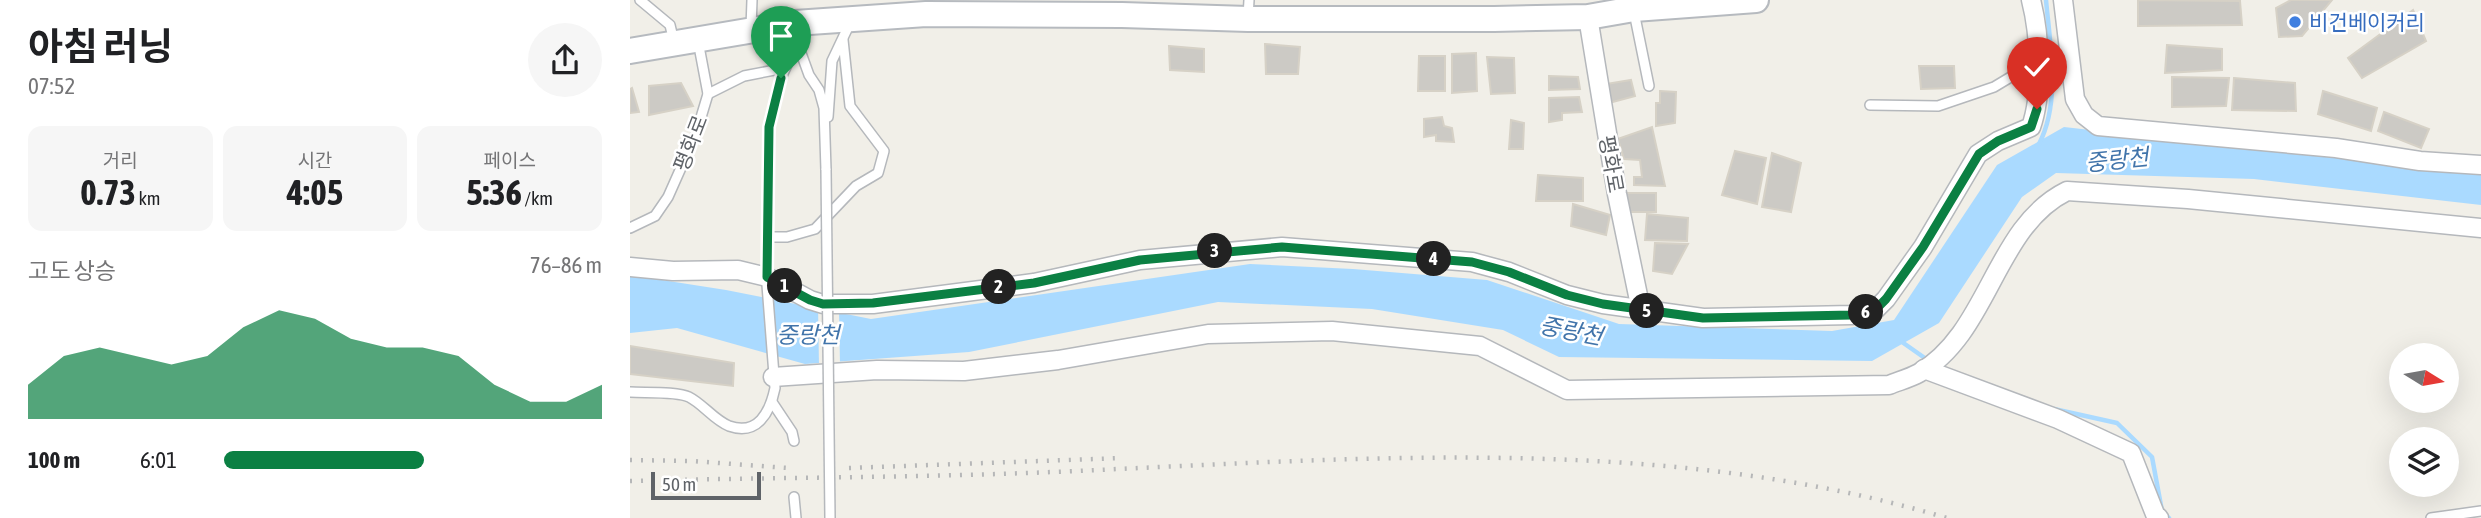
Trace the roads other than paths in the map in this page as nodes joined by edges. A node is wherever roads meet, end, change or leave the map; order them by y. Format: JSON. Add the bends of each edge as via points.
{"nodes":[{"id":1,"x":640,"y":0,"type":"edge"},
{"id":2,"x":752,"y":0,"type":"edge"},
{"id":3,"x":1756,"y":0,"type":"edge"},
{"id":4,"x":2031,"y":0,"type":"edge"},
{"id":5,"x":2063,"y":0,"type":"edge"},
{"id":6,"x":1722,"y":1,"type":"edge"},
{"id":7,"x":929,"y":7,"type":"edge"},
{"id":8,"x":1634,"y":9,"type":"junction"},
{"id":9,"x":1249,"y":10,"type":"edge"},
{"id":10,"x":1588,"y":17,"type":"junction"},
{"id":11,"x":751,"y":29,"type":"junction"},
{"id":12,"x":847,"y":30,"type":"junction"},
{"id":13,"x":796,"y":33,"type":"junction"},
{"id":14,"x":2036,"y":38,"type":"junction"},
{"id":15,"x":686,"y":41,"type":"junction"},
{"id":16,"x":630,"y":51,"type":"edge"},
{"id":17,"x":785,"y":68,"type":"junction"},
{"id":18,"x":1649,"y":86,"type":"dead end"},
{"id":19,"x":708,"y":94,"type":"junction"},
{"id":20,"x":1870,"y":105,"type":"dead end"},
{"id":21,"x":826,"y":132,"type":"junction"},
{"id":22,"x":2481,"y":165,"type":"edge"},
{"id":23,"x":630,"y":228,"type":"edge"},
{"id":24,"x":2481,"y":228,"type":"edge"},
{"id":25,"x":768,"y":237,"type":"junction"},
{"id":26,"x":630,"y":267,"type":"edge"},
{"id":27,"x":767,"y":281,"type":"junction"},
{"id":28,"x":1641,"y":310,"type":"junction"},
{"id":29,"x":1931,"y":363,"type":"junction"},
{"id":30,"x":773,"y":372,"type":"junction"},
{"id":31,"x":630,"y":392,"type":"edge"},
{"id":32,"x":772,"y":402,"type":"junction"},
{"id":33,"x":794,"y":441,"type":"dead end"},
{"id":34,"x":794,"y":497,"type":"dead end"},
{"id":35,"x":2481,"y":511,"type":"edge"},
{"id":36,"x":796,"y":518,"type":"edge"},
{"id":37,"x":830,"y":518,"type":"edge"},
{"id":38,"x":2159,"y":518,"type":"edge"},
{"id":39,"x":2431,"y":518,"type":"edge"}],
"edges":[{"from":1,"to":15,"type":"lane"},
{"from":2,"to":11,"type":"lane"},
{"from":3,"to":6,"type":"main road"},
{"from":4,"to":14,"type":"street"},
{"from":5,"to":22,"type":"street","via":[[2075,99],[2084,115],[2098,126]]},
{"from":6,"to":8,"type":"main road"},
{"from":7,"to":9,"type":"main road","via":[[1122,15]]},
{"from":7,"to":12,"type":"main road"},
{"from":8,"to":10,"type":"main road"},
{"from":8,"to":18,"type":"lane"},
{"from":9,"to":10,"type":"main road"},
{"from":10,"to":28,"type":"street","name":"평화로"},
{"from":11,"to":13,"type":"main road"},
{"from":11,"to":15,"type":"main road"},
{"from":12,"to":13,"type":"main road"},
{"from":12,"to":21,"type":"lane","via":[[832,61]]},
{"from":12,"to":25,"type":"lane","via":[[850,106],[884,151],[878,173],[856,186],[815,229]]},
{"from":13,"to":17,"type":"lane"},
{"from":13,"to":21,"type":"lane","via":[[809,75],[819,90]]},
{"from":14,"to":20,"type":"lane","via":[[2024,69],[1994,87],[1938,106]]},
{"from":14,"to":28,"type":"street","via":[[2037,109],[2031,127],[1979,154],[1923,247],[1875,310],[1852,315],[1703,318]]},
{"from":15,"to":16,"type":"main road"},
{"from":15,"to":19,"type":"lane","name":"평화로"},
{"from":17,"to":19,"type":"lane","via":[[744,76]]},
{"from":17,"to":25,"type":"lane","via":[[769,127]]},
{"from":19,"to":23,"type":"lane","name":"평화로","via":[[668,197],[655,216]]},
{"from":21,"to":37,"type":"lane","bridge":true},
{"from":24,"to":29,"type":"street","via":[[2067,191],[2053,198],[2022,230],[1966,325]]},
{"from":25,"to":27,"type":"lane"},
{"from":26,"to":27,"type":"street","via":[[738,270]]},
{"from":27,"to":28,"type":"street","via":[[823,304],[873,303],[1034,283],[1140,260],[1282,247],[1472,262],[1567,295]]},
{"from":27,"to":30,"type":"lane"},
{"from":29,"to":30,"type":"street","via":[[1889,385],[1567,390],[1480,346],[1332,331],[1279,331],[1208,334],[964,371]]},
{"from":29,"to":38,"type":"street","via":[[2131,453]]},
{"from":30,"to":32,"type":"lane"},
{"from":31,"to":32,"type":"lane","via":[[687,396],[729,426],[751,427],[763,419]]},
{"from":32,"to":33,"type":"lane"},
{"from":34,"to":36,"type":"lane"},
{"from":35,"to":39,"type":"lane"}]}
